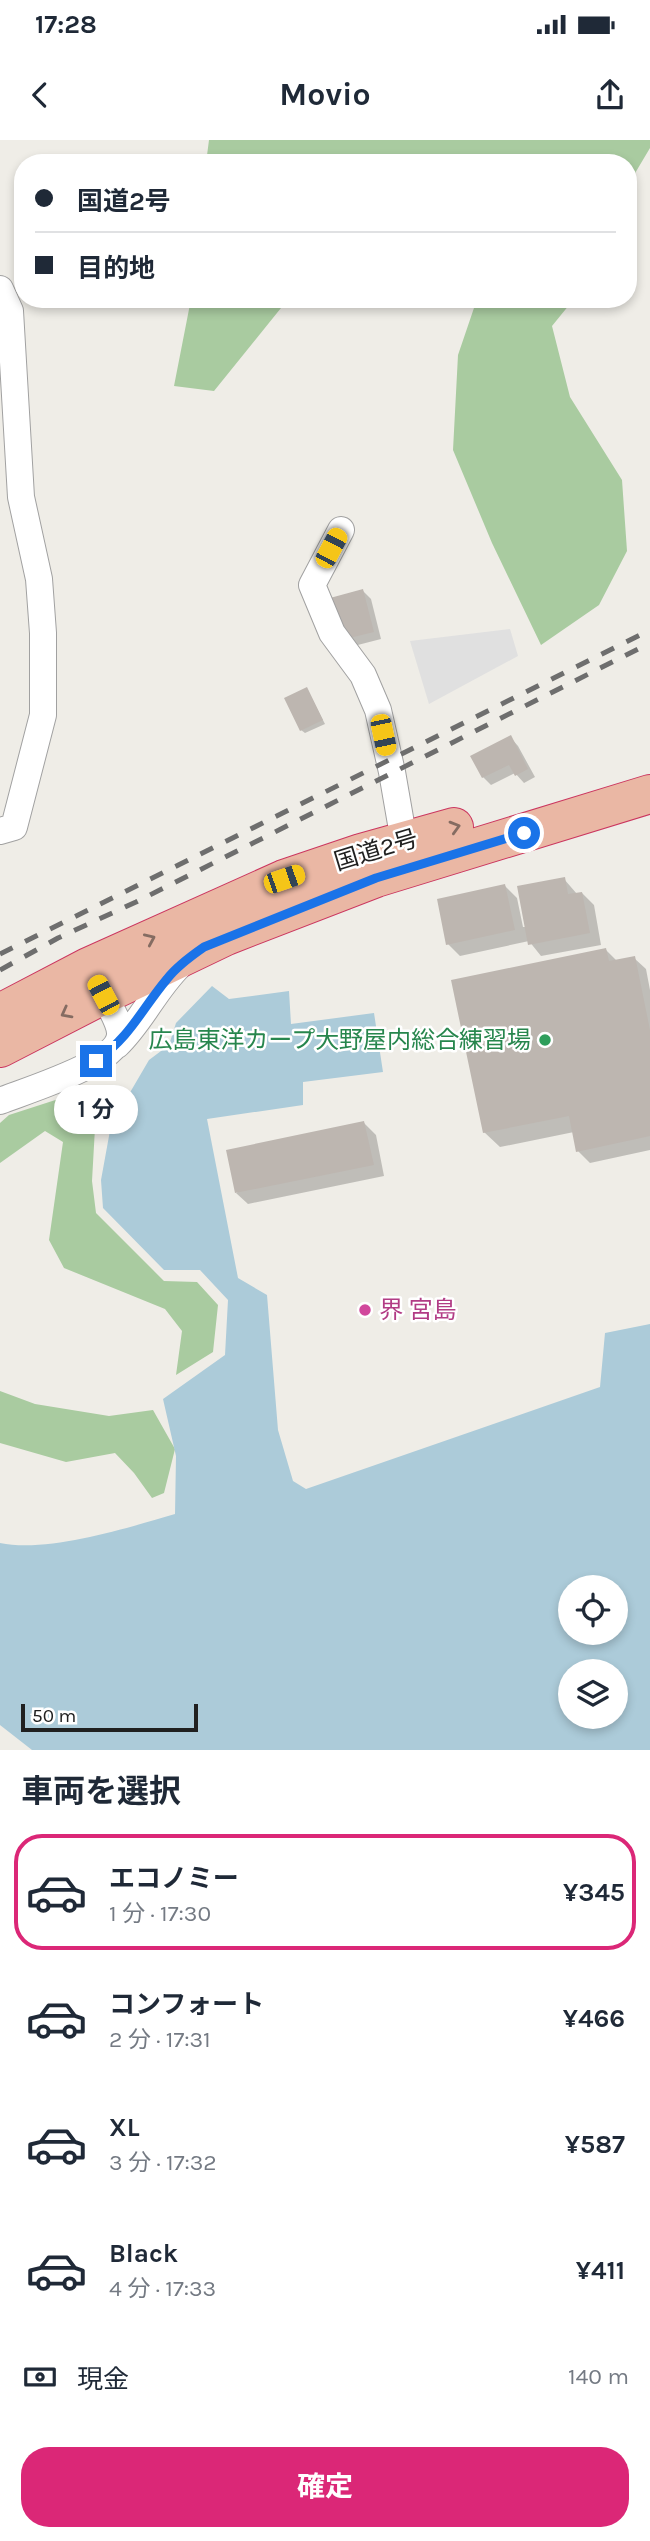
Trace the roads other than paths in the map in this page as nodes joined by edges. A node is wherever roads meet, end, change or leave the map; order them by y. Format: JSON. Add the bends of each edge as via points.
{"nodes":[{"id":1,"x":0,"y":289,"type":"edge"},
{"id":2,"x":341,"y":530,"type":"dead end"},
{"id":3,"x":650,"y":772,"type":"edge"},
{"id":4,"x":650,"y":794,"type":"edge"},
{"id":5,"x":0,"y":831,"type":"edge"},
{"id":6,"x":404,"y":841,"type":"junction"},
{"id":7,"x":226,"y":936,"type":"junction"},
{"id":8,"x":95,"y":981,"type":"junction"},
{"id":9,"x":0,"y":1013,"type":"edge"},
{"id":10,"x":117,"y":1045,"type":"junction"},
{"id":11,"x":0,"y":1048,"type":"edge"},
{"id":12,"x":0,"y":1101,"type":"edge"}],
"edges":[{"from":1,"to":5,"type":"street","via":[[10,311],[21,496],[39,579],[43,633],[43,715],[14,827]]},
{"from":2,"to":6,"type":"street","via":[[312,585],[332,633],[363,675],[378,710]]},
{"from":6,"to":3,"type":"highway","name":"国道2号","one_way":true},
{"from":4,"to":7,"type":"highway","name":"国道2号","via":[[376,878]]},
{"from":8,"to":6,"type":"highway","name":"国道2号","one_way":true,"via":[[284,879]]},
{"from":7,"to":8,"type":"highway","name":"国道2号"},
{"from":7,"to":10,"type":"street","via":[[168,977]]},
{"from":8,"to":9,"type":"highway","name":"国道2号"},
{"from":8,"to":10,"type":"street","via":[[120,1031]]},
{"from":8,"to":11,"type":"highway","name":"国道2号","one_way":true},
{"from":10,"to":12,"type":"street","via":[[96,1061]]}]}
